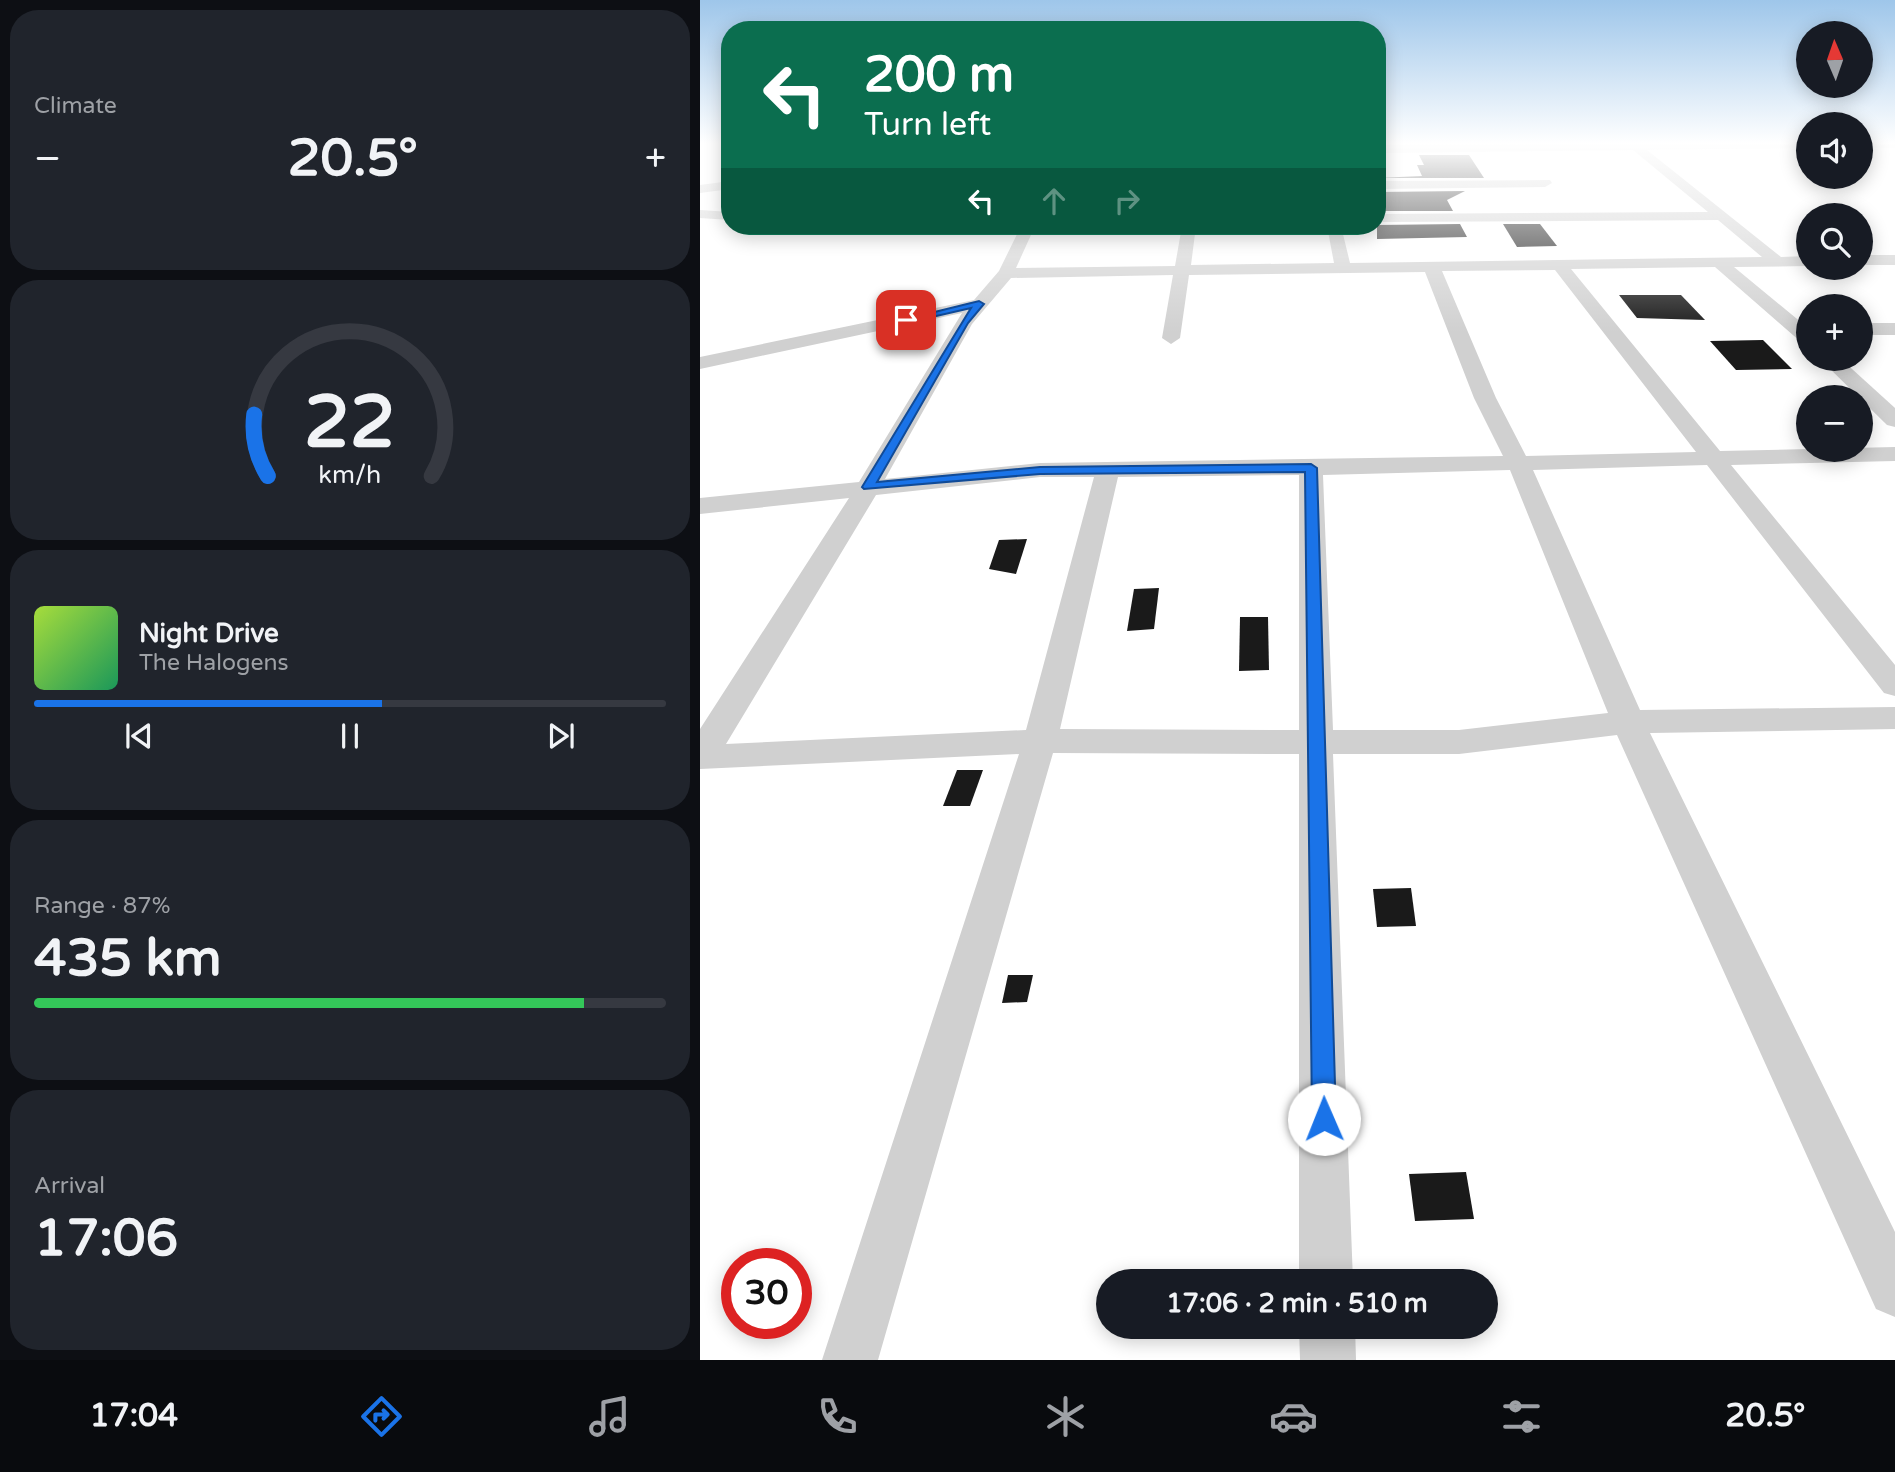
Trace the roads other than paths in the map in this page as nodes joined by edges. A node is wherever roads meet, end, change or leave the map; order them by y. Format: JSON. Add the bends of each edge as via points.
{"nodes":[{"id":1,"x":1566,"y":206,"type":"edge"},
{"id":2,"x":1711,"y":206,"type":"edge"},
{"id":3,"x":721,"y":214,"type":"edge"},
{"id":4,"x":700,"y":215,"type":"edge"},
{"id":5,"x":1575,"y":216,"type":"junction"},
{"id":6,"x":1723,"y":216,"type":"junction"},
{"id":7,"x":1386,"y":218,"type":"edge"},
{"id":8,"x":1024,"y":235,"type":"edge"},
{"id":9,"x":1187,"y":235,"type":"edge"},
{"id":10,"x":1336,"y":235,"type":"edge"},
{"id":11,"x":1873,"y":260,"type":"edge"},
{"id":12,"x":1895,"y":260,"type":"edge"},
{"id":13,"x":1777,"y":261,"type":"junction"},
{"id":14,"x":1796,"y":261,"type":"edge"},
{"id":15,"x":1721,"y":264,"type":"junction"},
{"id":16,"x":1561,"y":267,"type":"junction"},
{"id":17,"x":1432,"y":268,"type":"junction"},
{"id":18,"x":1343,"y":270,"type":"junction"},
{"id":19,"x":1181,"y":272,"type":"junction"},
{"id":20,"x":1006,"y":273,"type":"junction"},
{"id":21,"x":979,"y":304,"type":"junction"},
{"id":22,"x":1796,"y":326,"type":"edge"},
{"id":23,"x":1873,"y":329,"type":"edge"},
{"id":24,"x":1895,"y":329,"type":"edge"},
{"id":25,"x":1171,"y":338,"type":"dead end"},
{"id":26,"x":700,"y":363,"type":"edge"},
{"id":27,"x":1844,"y":371,"type":"edge"},
{"id":28,"x":1891,"y":412,"type":"edge"},
{"id":29,"x":1895,"y":453,"type":"edge"},
{"id":30,"x":1715,"y":457,"type":"junction"},
{"id":31,"x":1518,"y":462,"type":"junction"},
{"id":32,"x":1311,"y":468,"type":"junction"},
{"id":33,"x":1108,"y":469,"type":"junction"},
{"id":34,"x":868,"y":487,"type":"junction"},
{"id":35,"x":700,"y":506,"type":"edge"},
{"id":36,"x":1895,"y":685,"type":"edge"},
{"id":37,"x":1895,"y":718,"type":"edge"},
{"id":38,"x":1628,"y":722,"type":"junction"},
{"id":39,"x":1040,"y":741,"type":"junction"},
{"id":40,"x":1318,"y":742,"type":"junction"},
{"id":41,"x":700,"y":757,"type":"edge"},
{"id":42,"x":1326,"y":1269,"type":"edge"},
{"id":43,"x":1895,"y":1290,"type":"edge"},
{"id":44,"x":1327,"y":1339,"type":"edge"},
{"id":45,"x":850,"y":1360,"type":"edge"},
{"id":46,"x":1328,"y":1360,"type":"edge"}],
"edges":[{"from":1,"to":5,"type":"street"},
{"from":2,"to":6,"type":"street"},
{"from":3,"to":4,"type":"street"},
{"from":5,"to":6,"type":"street"},
{"from":5,"to":7,"type":"street"},
{"from":6,"to":13,"type":"street"},
{"from":8,"to":20,"type":"street"},
{"from":9,"to":19,"type":"street"},
{"from":10,"to":18,"type":"street"},
{"from":11,"to":12,"type":"street"},
{"from":13,"to":14,"type":"street"},
{"from":13,"to":15,"type":"street"},
{"from":15,"to":16,"type":"street"},
{"from":15,"to":22,"type":"street"},
{"from":16,"to":17,"type":"street"},
{"from":16,"to":30,"type":"street"},
{"from":17,"to":18,"type":"street"},
{"from":17,"to":31,"type":"street","via":[[1485,398]]},
{"from":18,"to":19,"type":"street"},
{"from":19,"to":20,"type":"street"},
{"from":19,"to":25,"type":"street"},
{"from":20,"to":21,"type":"street"},
{"from":21,"to":26,"type":"street"},
{"from":21,"to":34,"type":"street"},
{"from":23,"to":24,"type":"street"},
{"from":27,"to":28,"type":"street"},
{"from":29,"to":30,"type":"street"},
{"from":30,"to":31,"type":"street"},
{"from":30,"to":36,"type":"street"},
{"from":31,"to":32,"type":"street"},
{"from":31,"to":38,"type":"street"},
{"from":32,"to":33,"type":"street"},
{"from":32,"to":40,"type":"street"},
{"from":33,"to":34,"type":"street","via":[[1040,470]]},
{"from":33,"to":39,"type":"street"},
{"from":34,"to":35,"type":"street"},
{"from":34,"to":41,"type":"street"},
{"from":37,"to":38,"type":"street"},
{"from":38,"to":40,"type":"street","via":[[1459,742]]},
{"from":38,"to":43,"type":"street"},
{"from":39,"to":40,"type":"street"},
{"from":39,"to":41,"type":"street"},
{"from":39,"to":45,"type":"street"},
{"from":40,"to":42,"type":"street"},
{"from":44,"to":46,"type":"street"}]}
